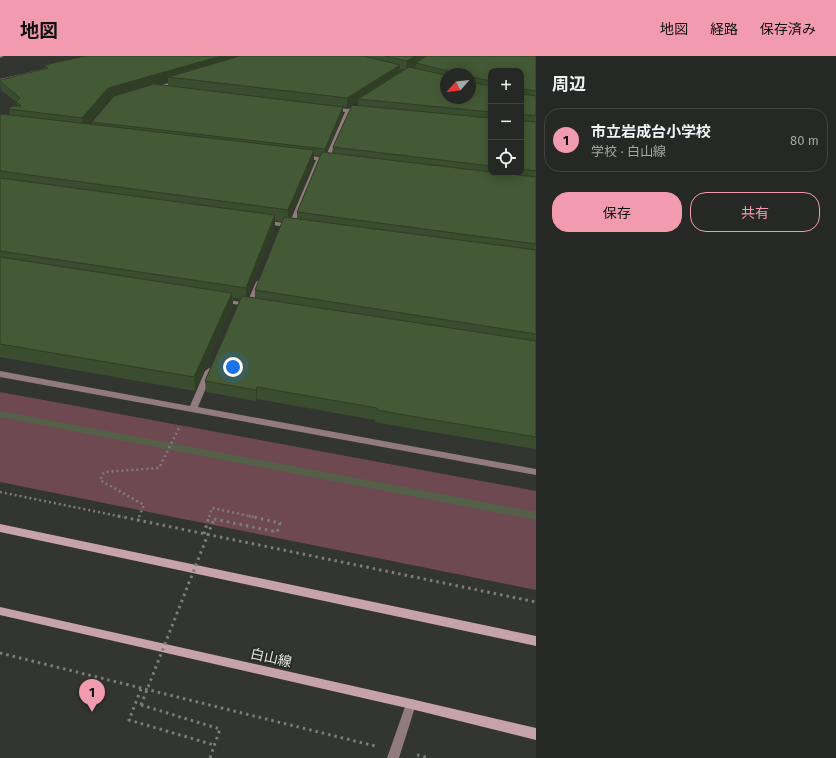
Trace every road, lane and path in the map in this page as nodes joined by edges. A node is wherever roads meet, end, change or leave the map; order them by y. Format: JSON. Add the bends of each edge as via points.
{"nodes":[{"id":1,"x":54,"y":67,"type":"edge"},
{"id":2,"x":184,"y":79,"type":"edge"},
{"id":3,"x":0,"y":80,"type":"edge"},
{"id":4,"x":155,"y":88,"type":"junction"},
{"id":5,"x":148,"y":90,"type":"edge"},
{"id":6,"x":171,"y":90,"type":"edge"},
{"id":7,"x":354,"y":107,"type":"edge"},
{"id":8,"x":325,"y":108,"type":"edge"},
{"id":9,"x":348,"y":111,"type":"junction"},
{"id":10,"x":364,"y":112,"type":"edge"},
{"id":11,"x":296,"y":156,"type":"edge"},
{"id":12,"x":320,"y":158,"type":"junction"},
{"id":13,"x":327,"y":159,"type":"junction"},
{"id":14,"x":334,"y":160,"type":"edge"},
{"id":15,"x":258,"y":221,"type":"edge"},
{"id":16,"x":281,"y":224,"type":"junction"},
{"id":17,"x":291,"y":226,"type":"junction"},
{"id":18,"x":299,"y":227,"type":"edge"},
{"id":19,"x":278,"y":232,"type":"edge"},
{"id":20,"x":261,"y":276,"type":"edge"},
{"id":21,"x":216,"y":300,"type":"edge"},
{"id":22,"x":249,"y":305,"type":"junction"},
{"id":23,"x":257,"y":306,"type":"edge"},
{"id":24,"x":211,"y":367,"type":"edge"},
{"id":25,"x":0,"y":374,"type":"edge"},
{"id":26,"x":193,"y":409,"type":"junction"},
{"id":27,"x":177,"y":432,"type":"dead end"},
{"id":28,"x":536,"y":472,"type":"edge"},
{"id":29,"x":0,"y":492,"type":"edge"},
{"id":30,"x":138,"y":521,"type":"junction"},
{"id":31,"x":0,"y":528,"type":"edge"},
{"id":32,"x":204,"y":534,"type":"junction"},
{"id":33,"x":536,"y":602,"type":"edge"},
{"id":34,"x":0,"y":611,"type":"edge"},
{"id":35,"x":536,"y":641,"type":"edge"},
{"id":36,"x":0,"y":653,"type":"edge"},
{"id":37,"x":141,"y":688,"type":"junction"},
{"id":38,"x":411,"y":704,"type":"junction"},
{"id":39,"x":536,"y":734,"type":"edge"},
{"id":40,"x":214,"y":745,"type":"junction"},
{"id":41,"x":394,"y":754,"type":"edge"},
{"id":42,"x":210,"y":758,"type":"edge"},
{"id":43,"x":430,"y":758,"type":"edge"}],
"edges":[{"from":1,"to":3,"type":"street"},
{"from":2,"to":4,"type":"street"},
{"from":4,"to":5,"type":"street"},
{"from":4,"to":6,"type":"street"},
{"from":7,"to":9,"type":"street"},
{"from":8,"to":9,"type":"street"},
{"from":9,"to":10,"type":"street"},
{"from":9,"to":13,"type":"street"},
{"from":11,"to":12,"type":"street"},
{"from":12,"to":13,"type":"street"},
{"from":12,"to":17,"type":"street"},
{"from":13,"to":14,"type":"street"},
{"from":15,"to":16,"type":"street"},
{"from":16,"to":17,"type":"street"},
{"from":16,"to":19,"type":"street"},
{"from":17,"to":18,"type":"street"},
{"from":20,"to":22,"type":"street"},
{"from":21,"to":22,"type":"street","via":[[237,307]]},
{"from":22,"to":23,"type":"street"},
{"from":24,"to":26,"type":"street"},
{"from":25,"to":26,"type":"street"},
{"from":26,"to":28,"type":"street"},
{"from":27,"to":30,"type":"path","via":[[159,468],[104,472],[100,480],[144,505]]},
{"from":29,"to":30,"type":"path"},
{"from":30,"to":32,"type":"path"},
{"from":31,"to":35,"type":"street"},
{"from":32,"to":33,"type":"path"},
{"from":32,"to":40,"type":"path","bridge":true,"via":[[212,508],[280,523],[276,532],[214,519],[141,705],[220,728]]},
{"from":34,"to":38,"type":"street","name":"白山線"},
{"from":36,"to":37,"type":"path"},
{"from":37,"to":40,"type":"path","via":[[130,720]]},
{"from":37,"to":41,"type":"path"},
{"from":38,"to":39,"type":"street","name":"白山線"},
{"from":38,"to":41,"type":"street"},
{"from":40,"to":42,"type":"path"},
{"from":41,"to":43,"type":"path"}]}
